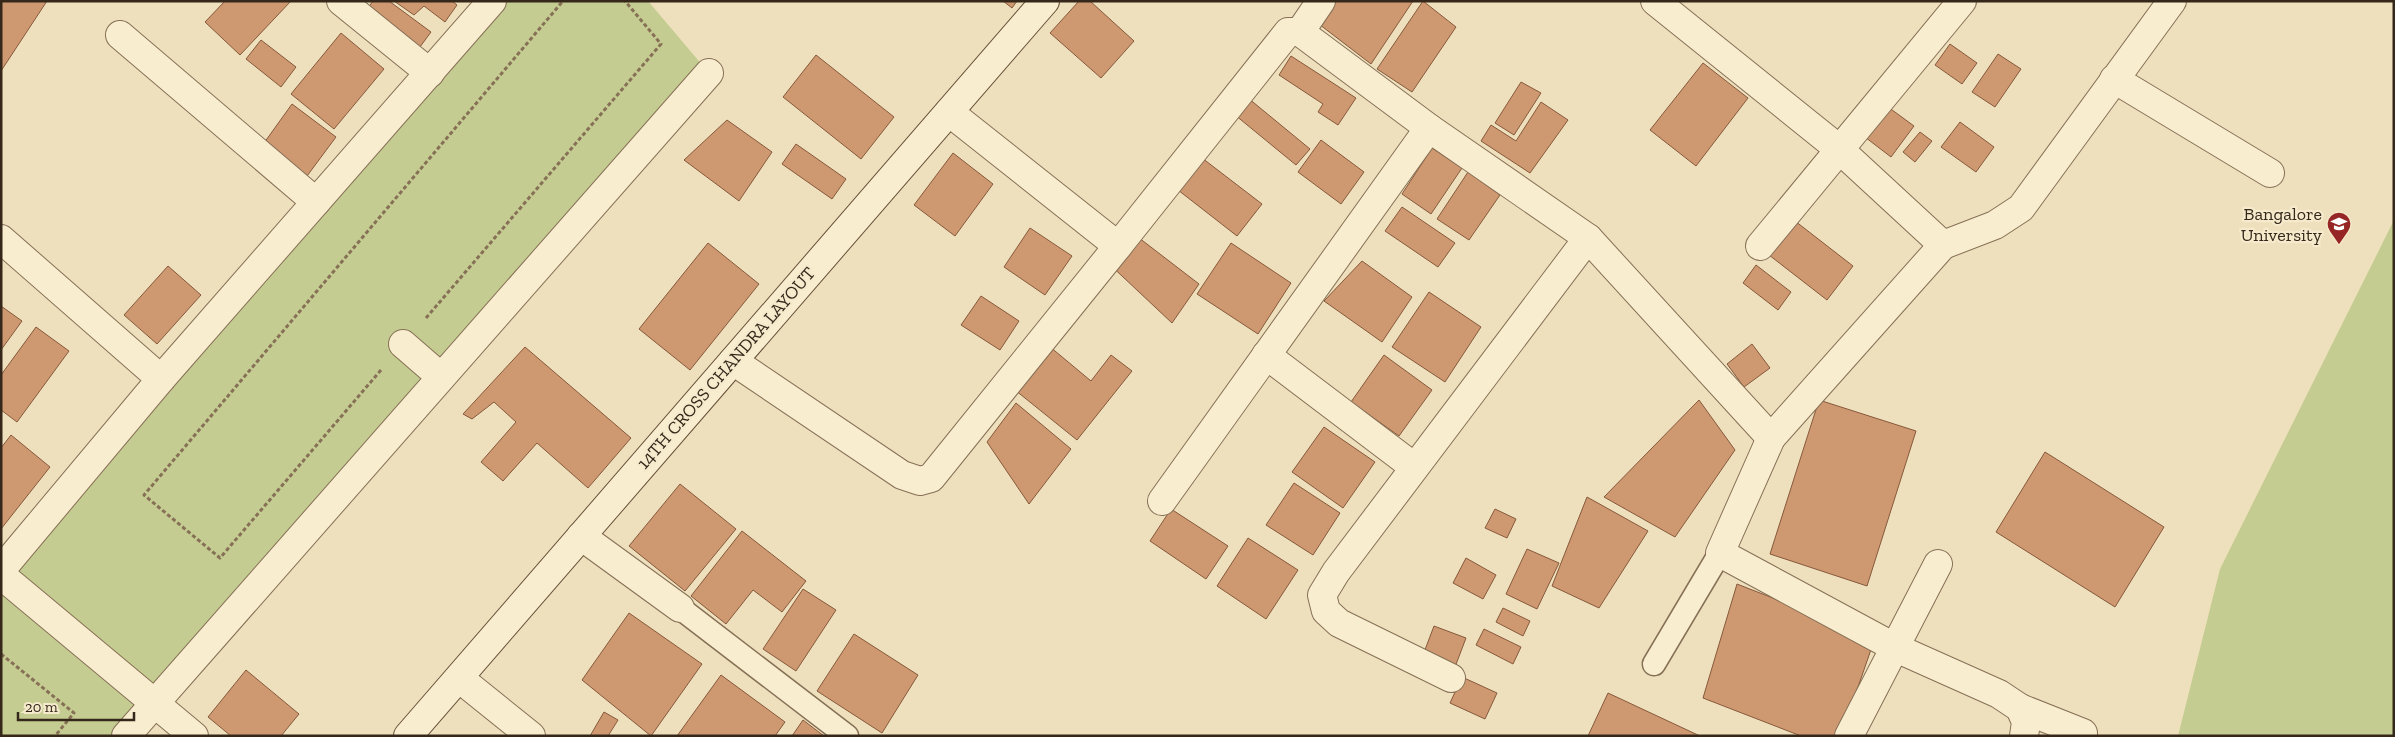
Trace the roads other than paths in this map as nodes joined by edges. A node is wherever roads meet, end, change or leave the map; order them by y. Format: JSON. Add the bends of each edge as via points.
{"nodes":[{"id":1,"x":341,"y":1,"type":"edge"},
{"id":2,"x":492,"y":1,"type":"edge"},
{"id":3,"x":1045,"y":1,"type":"edge"},
{"id":4,"x":1321,"y":1,"type":"edge"},
{"id":5,"x":1655,"y":1,"type":"edge"},
{"id":6,"x":1962,"y":1,"type":"edge"},
{"id":7,"x":2172,"y":1,"type":"edge"},
{"id":8,"x":1300,"y":32,"type":"junction"},
{"id":9,"x":120,"y":35,"type":"dead end"},
{"id":10,"x":430,"y":72,"type":"junction"},
{"id":11,"x":709,"y":73,"type":"dead end"},
{"id":12,"x":2114,"y":79,"type":"junction"},
{"id":13,"x":949,"y":112,"type":"junction"},
{"id":14,"x":1429,"y":128,"type":"junction"},
{"id":15,"x":1839,"y":149,"type":"junction"},
{"id":16,"x":2270,"y":174,"type":"dead end"},
{"id":17,"x":316,"y":202,"type":"junction"},
{"id":18,"x":1588,"y":238,"type":"junction"},
{"id":19,"x":1,"y":239,"type":"edge"},
{"id":20,"x":1943,"y":245,"type":"junction"},
{"id":21,"x":1118,"y":246,"type":"junction"},
{"id":22,"x":1760,"y":246,"type":"dead end"},
{"id":23,"x":403,"y":344,"type":"road end"},
{"id":24,"x":1266,"y":355,"type":"junction"},
{"id":25,"x":733,"y":361,"type":"junction"},
{"id":26,"x":441,"y":377,"type":"junction"},
{"id":27,"x":161,"y":379,"type":"junction"},
{"id":28,"x":1771,"y":438,"type":"junction"},
{"id":29,"x":1414,"y":467,"type":"junction"},
{"id":30,"x":1162,"y":501,"type":"dead end"},
{"id":31,"x":581,"y":536,"type":"junction"},
{"id":32,"x":1720,"y":553,"type":"junction"},
{"id":33,"x":1938,"y":564,"type":"dead end"},
{"id":34,"x":1,"y":570,"type":"edge"},
{"id":35,"x":1,"y":575,"type":"edge"},
{"id":36,"x":680,"y":608,"type":"joint"},
{"id":37,"x":1896,"y":648,"type":"junction"},
{"id":38,"x":1654,"y":664,"type":"dead end"},
{"id":39,"x":458,"y":678,"type":"junction"},
{"id":40,"x":1451,"y":678,"type":"dead end"},
{"id":41,"x":154,"y":703,"type":"junction"},
{"id":42,"x":2020,"y":708,"type":"junction"},
{"id":43,"x":2083,"y":734,"type":"dead end"},
{"id":44,"x":126,"y":736,"type":"edge"},
{"id":45,"x":194,"y":736,"type":"edge"},
{"id":46,"x":408,"y":736,"type":"edge"},
{"id":47,"x":531,"y":736,"type":"edge"},
{"id":48,"x":847,"y":736,"type":"edge"},
{"id":49,"x":1849,"y":736,"type":"edge"},
{"id":50,"x":2024,"y":736,"type":"edge"}],
"edges":[{"from":1,"to":10,"type":"street"},
{"from":2,"to":10,"type":"street"},
{"from":3,"to":13,"type":"street","name":"14TH CROSS CHANDRA LAYOUT"},
{"from":4,"to":8,"type":"street"},
{"from":5,"to":15,"type":"street"},
{"from":6,"to":15,"type":"street"},
{"from":7,"to":12,"type":"street"},
{"from":8,"to":14,"type":"street"},
{"from":8,"to":21,"type":"street","via":[[1288,32]]},
{"from":9,"to":17,"type":"street"},
{"from":10,"to":17,"type":"street"},
{"from":11,"to":26,"type":"street"},
{"from":12,"to":16,"type":"street"},
{"from":12,"to":20,"type":"street","via":[[2021,208],[1995,225]]},
{"from":13,"to":21,"type":"street"},
{"from":13,"to":25,"type":"street","name":"14TH CROSS CHANDRA LAYOUT"},
{"from":14,"to":18,"type":"street"},
{"from":14,"to":24,"type":"street"},
{"from":15,"to":20,"type":"street"},
{"from":15,"to":22,"type":"street"},
{"from":17,"to":27,"type":"street"},
{"from":18,"to":28,"type":"street"},
{"from":18,"to":29,"type":"street"},
{"from":19,"to":27,"type":"street"},
{"from":20,"to":28,"type":"street"},
{"from":21,"to":25,"type":"street","via":[[931,478],[920,481],[902,475]]},
{"from":23,"to":26,"type":"street"},
{"from":24,"to":29,"type":"street"},
{"from":24,"to":30,"type":"street"},
{"from":25,"to":31,"type":"street","name":"14TH CROSS CHANDRA LAYOUT"},
{"from":26,"to":41,"type":"street"},
{"from":27,"to":34,"type":"street"},
{"from":28,"to":32,"type":"street"},
{"from":29,"to":40,"type":"street","via":[[1322,595],[1326,611],[1339,623]]},
{"from":31,"to":36,"type":"street"},
{"from":31,"to":39,"type":"street","name":"14TH CROSS CHANDRA LAYOUT"},
{"from":32,"to":37,"type":"street"},
{"from":32,"to":38,"type":"lane"},
{"from":33,"to":37,"type":"street"},
{"from":35,"to":41,"type":"street"},
{"from":36,"to":48,"type":"lane"},
{"from":37,"to":42,"type":"street","via":[[2000,694]]},
{"from":37,"to":49,"type":"street"},
{"from":39,"to":46,"type":"street","name":"14TH CROSS CHANDRA LAYOUT"},
{"from":39,"to":47,"type":"street"},
{"from":41,"to":44,"type":"street"},
{"from":41,"to":45,"type":"street"},
{"from":42,"to":43,"type":"street"},
{"from":42,"to":50,"type":"street","via":[[2026,722]]}]}
